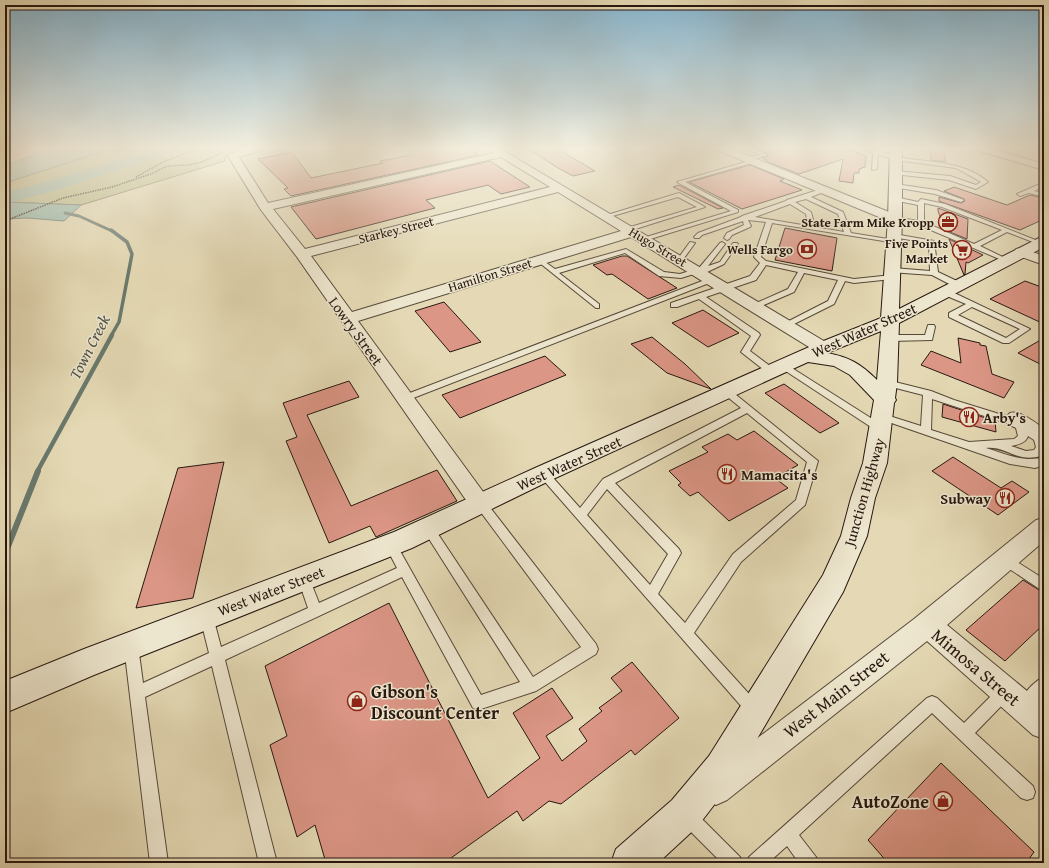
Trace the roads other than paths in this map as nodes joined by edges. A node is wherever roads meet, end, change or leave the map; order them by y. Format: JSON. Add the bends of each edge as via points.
{"nodes":[{"id":1,"x":560,"y":188,"type":"edge"},
{"id":2,"x":253,"y":189,"type":"edge"},
{"id":3,"x":342,"y":189,"type":"edge"},
{"id":4,"x":558,"y":189,"type":"edge"},
{"id":5,"x":693,"y":189,"type":"edge"},
{"id":6,"x":820,"y":189,"type":"edge"},
{"id":7,"x":896,"y":189,"type":"edge"},
{"id":8,"x":909,"y":189,"type":"edge"},
{"id":9,"x":928,"y":189,"type":"edge"},
{"id":10,"x":936,"y":189,"type":"edge"},
{"id":11,"x":1034,"y":189,"type":"edge"},
{"id":12,"x":824,"y":190,"type":"junction"},
{"id":13,"x":1029,"y":191,"type":"junction"},
{"id":14,"x":936,"y":192,"type":"junction"},
{"id":15,"x":1020,"y":194,"type":"dead end"},
{"id":16,"x":805,"y":196,"type":"junction"},
{"id":17,"x":1044,"y":196,"type":"edge"},
{"id":18,"x":961,"y":200,"type":"dead end"},
{"id":19,"x":789,"y":202,"type":"junction"},
{"id":20,"x":922,"y":204,"type":"junction"},
{"id":21,"x":265,"y":207,"type":"junction"},
{"id":22,"x":607,"y":216,"type":"junction"},
{"id":23,"x":744,"y":217,"type":"junction"},
{"id":24,"x":709,"y":219,"type":"junction"},
{"id":25,"x":895,"y":219,"type":"junction"},
{"id":26,"x":770,"y":221,"type":"junction"},
{"id":27,"x":921,"y":223,"type":"junction"},
{"id":28,"x":748,"y":226,"type":"junction"},
{"id":29,"x":812,"y":228,"type":"junction"},
{"id":30,"x":631,"y":230,"type":"junction"},
{"id":31,"x":1007,"y":230,"type":"junction"},
{"id":32,"x":848,"y":234,"type":"junction"},
{"id":33,"x":741,"y":235,"type":"dead end"},
{"id":34,"x":697,"y":237,"type":"dead end"},
{"id":35,"x":645,"y":239,"type":"junction"},
{"id":36,"x":894,"y":239,"type":"junction"},
{"id":37,"x":1042,"y":242,"type":"edge"},
{"id":38,"x":692,"y":244,"type":"dead end"},
{"id":39,"x":735,"y":244,"type":"dead end"},
{"id":40,"x":975,"y":246,"type":"junction"},
{"id":41,"x":1021,"y":252,"type":"junction"},
{"id":42,"x":302,"y":254,"type":"junction"},
{"id":43,"x":539,"y":260,"type":"junction"},
{"id":44,"x":680,"y":260,"type":"junction"},
{"id":45,"x":1006,"y":260,"type":"junction"},
{"id":46,"x":1044,"y":261,"type":"edge"},
{"id":47,"x":764,"y":263,"type":"junction"},
{"id":48,"x":802,"y":271,"type":"junction"},
{"id":49,"x":554,"y":272,"type":"junction"},
{"id":50,"x":892,"y":274,"type":"junction"},
{"id":51,"x":934,"y":274,"type":"junction"},
{"id":52,"x":709,"y":278,"type":"junction"},
{"id":53,"x":842,"y":278,"type":"junction"},
{"id":54,"x":952,"y":288,"type":"junction"},
{"id":55,"x":701,"y":297,"type":"junction"},
{"id":56,"x":972,"y":304,"type":"junction"},
{"id":57,"x":674,"y":305,"type":"dead end"},
{"id":58,"x":596,"y":306,"type":"dead end"},
{"id":59,"x":757,"y":306,"type":"junction"},
{"id":60,"x":347,"y":319,"type":"junction"},
{"id":61,"x":788,"y":325,"type":"junction"},
{"id":62,"x":931,"y":327,"type":"dead end"},
{"id":63,"x":890,"y":329,"type":"junction"},
{"id":64,"x":815,"y":352,"type":"junction"},
{"id":65,"x":778,"y":368,"type":"junction"},
{"id":66,"x":727,"y":392,"type":"junction"},
{"id":67,"x":928,"y":393,"type":"junction"},
{"id":68,"x":406,"y":398,"type":"junction"},
{"id":69,"x":884,"y":407,"type":"junction"},
{"id":70,"x":748,"y":409,"type":"junction"},
{"id":71,"x":1021,"y":426,"type":"junction"},
{"id":72,"x":926,"y":432,"type":"junction"},
{"id":73,"x":1044,"y":434,"type":"edge"},
{"id":74,"x":994,"y":444,"type":"junction"},
{"id":75,"x":969,"y":446,"type":"junction"},
{"id":76,"x":1044,"y":461,"type":"edge"},
{"id":77,"x":543,"y":474,"type":"junction"},
{"id":78,"x":607,"y":482,"type":"junction"},
{"id":79,"x":481,"y":504,"type":"junction"},
{"id":80,"x":580,"y":516,"type":"junction"},
{"id":81,"x":1044,"y":527,"type":"edge"},
{"id":82,"x":428,"y":528,"type":"junction"},
{"id":83,"x":390,"y":545,"type":"junction"},
{"id":84,"x":1006,"y":560,"type":"junction"},
{"id":85,"x":405,"y":570,"type":"junction"},
{"id":86,"x":304,"y":579,"type":"junction"},
{"id":87,"x":1044,"y":586,"type":"edge"},
{"id":88,"x":651,"y":595,"type":"junction"},
{"id":89,"x":316,"y":611,"type":"junction"},
{"id":90,"x":207,"y":616,"type":"junction"},
{"id":91,"x":926,"y":624,"type":"junction"},
{"id":92,"x":686,"y":633,"type":"junction"},
{"id":93,"x":131,"y":646,"type":"junction"},
{"id":94,"x":217,"y":656,"type":"junction"},
{"id":95,"x":1044,"y":684,"type":"edge"},
{"id":96,"x":531,"y":686,"type":"junction"},
{"id":97,"x":137,"y":693,"type":"junction"},
{"id":98,"x":5,"y":697,"type":"edge"},
{"id":99,"x":1014,"y":699,"type":"junction"},
{"id":100,"x":756,"y":712,"type":"junction"},
{"id":101,"x":1044,"y":724,"type":"edge"},
{"id":102,"x":964,"y":734,"type":"junction"},
{"id":103,"x":1027,"y":792,"type":"dead end"},
{"id":104,"x":685,"y":813,"type":"junction"},
{"id":105,"x":788,"y":834,"type":"junction"},
{"id":106,"x":159,"y":863,"type":"edge"},
{"id":107,"x":268,"y":863,"type":"edge"},
{"id":108,"x":630,"y":863,"type":"edge"},
{"id":109,"x":734,"y":863,"type":"edge"},
{"id":110,"x":755,"y":863,"type":"edge"},
{"id":111,"x":810,"y":863,"type":"edge"}],
"edges":[{"from":1,"to":22,"type":"street","name":"Hugo Street"},
{"from":2,"to":21,"type":"street","name":"Lowry Street"},
{"from":3,"to":21,"type":"street"},
{"from":4,"to":42,"type":"street","name":"Starkey Street"},
{"from":5,"to":24,"type":"lane","via":[[736,211]]},
{"from":6,"to":12,"type":"street"},
{"from":7,"to":25,"type":"street","name":"Junction Highway"},
{"from":8,"to":20,"type":"lane"},
{"from":9,"to":14,"type":"lane"},
{"from":10,"to":14,"type":"lane"},
{"from":11,"to":13,"type":"lane"},
{"from":12,"to":16,"type":"lane"},
{"from":12,"to":25,"type":"street"},
{"from":13,"to":15,"type":"lane"},
{"from":13,"to":17,"type":"lane"},
{"from":14,"to":18,"type":"lane"},
{"from":16,"to":19,"type":"lane"},
{"from":16,"to":32,"type":"lane","via":[[841,213]]},
{"from":19,"to":23,"type":"lane"},
{"from":19,"to":29,"type":"lane","via":[[810,213]]},
{"from":20,"to":27,"type":"lane"},
{"from":20,"to":31,"type":"lane","via":[[921,201],[943,205]]},
{"from":21,"to":42,"type":"street","name":"Lowry Street"},
{"from":22,"to":30,"type":"street","name":"Hugo Street"},
{"from":22,"to":30,"type":"lane","via":[[679,195],[702,207]]},
{"from":23,"to":24,"type":"lane"},
{"from":23,"to":26,"type":"lane"},
{"from":23,"to":28,"type":"lane"},
{"from":23,"to":34,"type":"lane"},
{"from":24,"to":35,"type":"lane"},
{"from":25,"to":27,"type":"lane"},
{"from":25,"to":36,"type":"street","name":"Junction Highway"},
{"from":26,"to":29,"type":"lane"},
{"from":26,"to":47,"type":"lane","via":[[757,257]]},
{"from":27,"to":40,"type":"lane"},
{"from":28,"to":33,"type":"lane"},
{"from":28,"to":52,"type":"lane","via":[[729,234]]},
{"from":29,"to":32,"type":"lane"},
{"from":30,"to":35,"type":"street","name":"Hugo Street"},
{"from":30,"to":43,"type":"street","name":"Hamilton Street"},
{"from":31,"to":37,"type":"lane"},
{"from":31,"to":40,"type":"lane"},
{"from":32,"to":36,"type":"lane"},
{"from":35,"to":44,"type":"street","name":"Hugo Street"},
{"from":36,"to":50,"type":"street","name":"Junction Highway"},
{"from":36,"to":51,"type":"lane","via":[[932,242]]},
{"from":37,"to":41,"type":"street","name":"West Water Street"},
{"from":38,"to":44,"type":"lane"},
{"from":39,"to":52,"type":"lane"},
{"from":40,"to":45,"type":"lane"},
{"from":41,"to":45,"type":"street","name":"West Water Street"},
{"from":41,"to":46,"type":"street"},
{"from":42,"to":60,"type":"street","name":"Lowry Street"},
{"from":43,"to":49,"type":"lane"},
{"from":43,"to":60,"type":"street","name":"Hamilton Street"},
{"from":44,"to":52,"type":"street","name":"Hugo Street"},
{"from":45,"to":54,"type":"street","name":"West Water Street"},
{"from":47,"to":48,"type":"lane"},
{"from":47,"to":52,"type":"lane","via":[[753,278]]},
{"from":48,"to":53,"type":"lane"},
{"from":48,"to":59,"type":"lane","via":[[791,290]]},
{"from":49,"to":52,"type":"lane","via":[[626,251],[662,274]]},
{"from":49,"to":58,"type":"lane"},
{"from":50,"to":51,"type":"lane"},
{"from":50,"to":53,"type":"lane","via":[[854,281]]},
{"from":50,"to":63,"type":"street","name":"Junction Highway"},
{"from":51,"to":54,"type":"lane"},
{"from":52,"to":55,"type":"lane"},
{"from":52,"to":59,"type":"street","name":"Hugo Street"},
{"from":52,"to":68,"type":"lane"},
{"from":53,"to":61,"type":"lane","via":[[831,302]]},
{"from":54,"to":56,"type":"lane"},
{"from":54,"to":63,"type":"street","name":"West Water Street"},
{"from":55,"to":57,"type":"lane"},
{"from":55,"to":65,"type":"lane","via":[[756,335],[745,352]]},
{"from":56,"to":56,"type":"lane","via":[[1006,319],[1026,329],[1006,341],[952,315]]},
{"from":59,"to":61,"type":"street","name":"Hugo Street"},
{"from":60,"to":68,"type":"street","name":"Lowry Street"},
{"from":61,"to":64,"type":"street","name":"Hugo Street"},
{"from":62,"to":63,"type":"lane","via":[[929,338]]},
{"from":63,"to":64,"type":"street","name":"West Water Street"},
{"from":63,"to":69,"type":"street","name":"Junction Highway"},
{"from":64,"to":65,"type":"street","name":"West Water Street"},
{"from":64,"to":69,"type":"street","via":[[857,371]]},
{"from":65,"to":66,"type":"street","name":"West Water Street"},
{"from":65,"to":69,"type":"lane"},
{"from":66,"to":70,"type":"lane"},
{"from":66,"to":77,"type":"street","name":"West Water Street"},
{"from":67,"to":69,"type":"lane"},
{"from":67,"to":71,"type":"lane","via":[[941,400],[1007,418]]},
{"from":67,"to":72,"type":"lane"},
{"from":67,"to":73,"type":"lane","via":[[1014,416],[1029,422]]},
{"from":68,"to":79,"type":"street","name":"Lowry Street"},
{"from":69,"to":72,"type":"lane"},
{"from":69,"to":100,"type":"street","name":"Junction Highway","via":[[875,463],[854,536],[833,583]]},
{"from":70,"to":78,"type":"lane"},
{"from":70,"to":92,"type":"lane","via":[[813,461],[801,502],[737,558]]},
{"from":71,"to":74,"type":"lane","via":[[1022,437],[1016,442]]},
{"from":71,"to":74,"type":"lane","via":[[1038,438],[1041,448],[1037,453],[1026,455]]},
{"from":72,"to":75,"type":"lane"},
{"from":74,"to":75,"type":"lane"},
{"from":75,"to":76,"type":"lane","via":[[1010,460],[1035,464]]},
{"from":77,"to":79,"type":"street","name":"West Water Street"},
{"from":77,"to":80,"type":"lane"},
{"from":78,"to":80,"type":"lane"},
{"from":78,"to":88,"type":"lane","via":[[675,553]]},
{"from":79,"to":82,"type":"street","name":"West Water Street"},
{"from":79,"to":96,"type":"lane","via":[[591,649]]},
{"from":80,"to":88,"type":"lane"},
{"from":81,"to":84,"type":"street","name":"West Main Street"},
{"from":82,"to":83,"type":"street","name":"West Water Street"},
{"from":82,"to":96,"type":"lane"},
{"from":83,"to":85,"type":"lane"},
{"from":83,"to":86,"type":"street","name":"West Water Street"},
{"from":84,"to":87,"type":"lane"},
{"from":84,"to":91,"type":"street","name":"West Main Street"},
{"from":85,"to":89,"type":"lane"},
{"from":85,"to":96,"type":"lane","via":[[478,703]]},
{"from":86,"to":89,"type":"lane"},
{"from":86,"to":90,"type":"street","name":"West Water Street"},
{"from":88,"to":92,"type":"lane"},
{"from":89,"to":94,"type":"lane"},
{"from":90,"to":93,"type":"street","name":"West Water Street"},
{"from":90,"to":94,"type":"lane"},
{"from":91,"to":99,"type":"street","name":"Mimosa Street"},
{"from":91,"to":104,"type":"street","name":"West Main Street"},
{"from":92,"to":100,"type":"lane"},
{"from":93,"to":97,"type":"lane"},
{"from":93,"to":98,"type":"street","name":"West Water Street"},
{"from":94,"to":97,"type":"lane"},
{"from":94,"to":107,"type":"lane"},
{"from":95,"to":99,"type":"lane"},
{"from":97,"to":106,"type":"lane"},
{"from":99,"to":101,"type":"street","name":"Mimosa Street"},
{"from":99,"to":102,"type":"lane"},
{"from":100,"to":104,"type":"street","name":"Junction Highway","via":[[721,768]]},
{"from":102,"to":103,"type":"lane"},
{"from":102,"to":105,"type":"lane","via":[[932,703]]},
{"from":104,"to":108,"type":"street","name":"West Main Street"},
{"from":104,"to":109,"type":"lane"},
{"from":105,"to":110,"type":"lane"},
{"from":105,"to":111,"type":"lane"}]}
